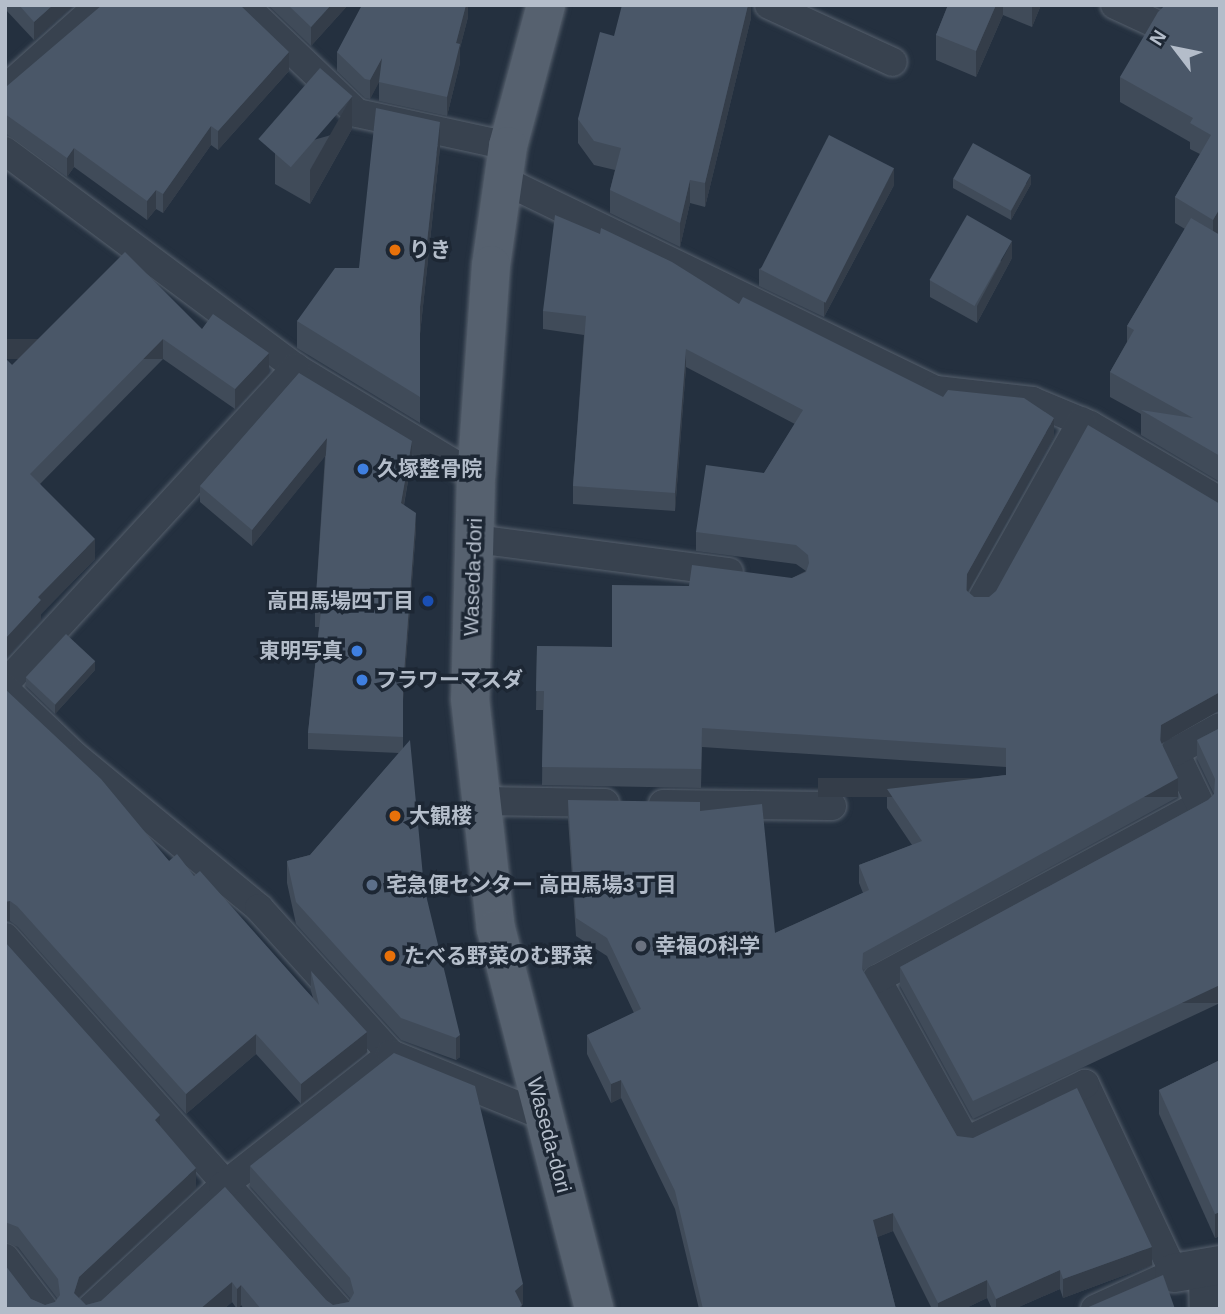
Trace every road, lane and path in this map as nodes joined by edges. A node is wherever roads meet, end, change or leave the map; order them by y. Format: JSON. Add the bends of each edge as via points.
{"nodes":[{"id":1,"x":99,"y":5,"type":"edge"},
{"id":2,"x":244,"y":5,"type":"edge"},
{"id":3,"x":546,"y":5,"type":"edge"},
{"id":4,"x":769,"y":5,"type":"edge"},
{"id":5,"x":1115,"y":5,"type":"edge"},
{"id":6,"x":1152,"y":22,"type":"edge"},
{"id":7,"x":893,"y":62,"type":"dead end"},
{"id":8,"x":5,"y":89,"type":"edge"},
{"id":9,"x":5,"y":151,"type":"edge"},
{"id":10,"x":504,"y":163,"type":"junction"},
{"id":11,"x":296,"y":368,"type":"junction"},
{"id":12,"x":1082,"y":421,"type":"junction"},
{"id":13,"x":476,"y":477,"type":"junction"},
{"id":14,"x":1220,"y":501,"type":"edge"},
{"id":15,"x":475,"y":538,"type":"junction"},
{"id":16,"x":753,"y":575,"type":"edge"},
{"id":17,"x":981,"y":601,"type":"edge"},
{"id":18,"x":5,"y":687,"type":"edge"},
{"id":19,"x":1220,"y":727,"type":"edge"},
{"id":20,"x":482,"y":801,"type":"junction"},
{"id":21,"x":832,"y":806,"type":"dead end"},
{"id":22,"x":5,"y":937,"type":"edge"},
{"id":23,"x":391,"y":1054,"type":"junction"},
{"id":24,"x":544,"y":1116,"type":"junction"},
{"id":25,"x":223,"y":1186,"type":"junction"},
{"id":26,"x":5,"y":1258,"type":"edge"},
{"id":27,"x":1201,"y":1269,"type":"edge"},
{"id":28,"x":44,"y":1309,"type":"edge"},
{"id":29,"x":90,"y":1309,"type":"edge"},
{"id":30,"x":338,"y":1309,"type":"edge"},
{"id":31,"x":594,"y":1309,"type":"edge"},
{"id":32,"x":1095,"y":1309,"type":"edge"},
{"id":33,"x":1209,"y":1309,"type":"edge"}],
"edges":[{"from":1,"to":8,"type":"lane"},
{"from":2,"to":10,"type":"lane","via":[[357,113]]},
{"from":3,"to":10,"type":"main road","name":"Waseda-dori"},
{"from":4,"to":7,"type":"lane"},
{"from":5,"to":6,"type":"lane"},
{"from":9,"to":11,"type":"lane"},
{"from":10,"to":12,"type":"lane","via":[[936,390],[1032,401]]},
{"from":10,"to":13,"type":"main road","name":"Waseda-dori"},
{"from":11,"to":13,"type":"lane"},
{"from":11,"to":18,"type":"lane"},
{"from":12,"to":14,"type":"lane"},
{"from":12,"to":17,"type":"lane"},
{"from":13,"to":15,"type":"main road","name":"Waseda-dori"},
{"from":15,"to":16,"type":"lane"},
{"from":15,"to":20,"type":"main road","name":"Waseda-dori","via":[[470,699]]},
{"from":18,"to":23,"type":"lane","via":[[76,757],[259,908]]},
{"from":19,"to":27,"type":"lane","via":[[1175,752],[1200,804],[877,979],[966,1141],[1085,1084]]},
{"from":20,"to":21,"type":"lane"},
{"from":20,"to":24,"type":"main road","name":"Waseda-dori","via":[[496,929]]},
{"from":22,"to":25,"type":"lane"},
{"from":23,"to":24,"type":"lane"},
{"from":23,"to":25,"type":"lane"},
{"from":24,"to":31,"type":"main road","name":"Waseda-dori"},
{"from":25,"to":29,"type":"lane"},
{"from":25,"to":30,"type":"lane"},
{"from":26,"to":28,"type":"lane"},
{"from":27,"to":32,"type":"lane"},
{"from":27,"to":33,"type":"street"}]}
